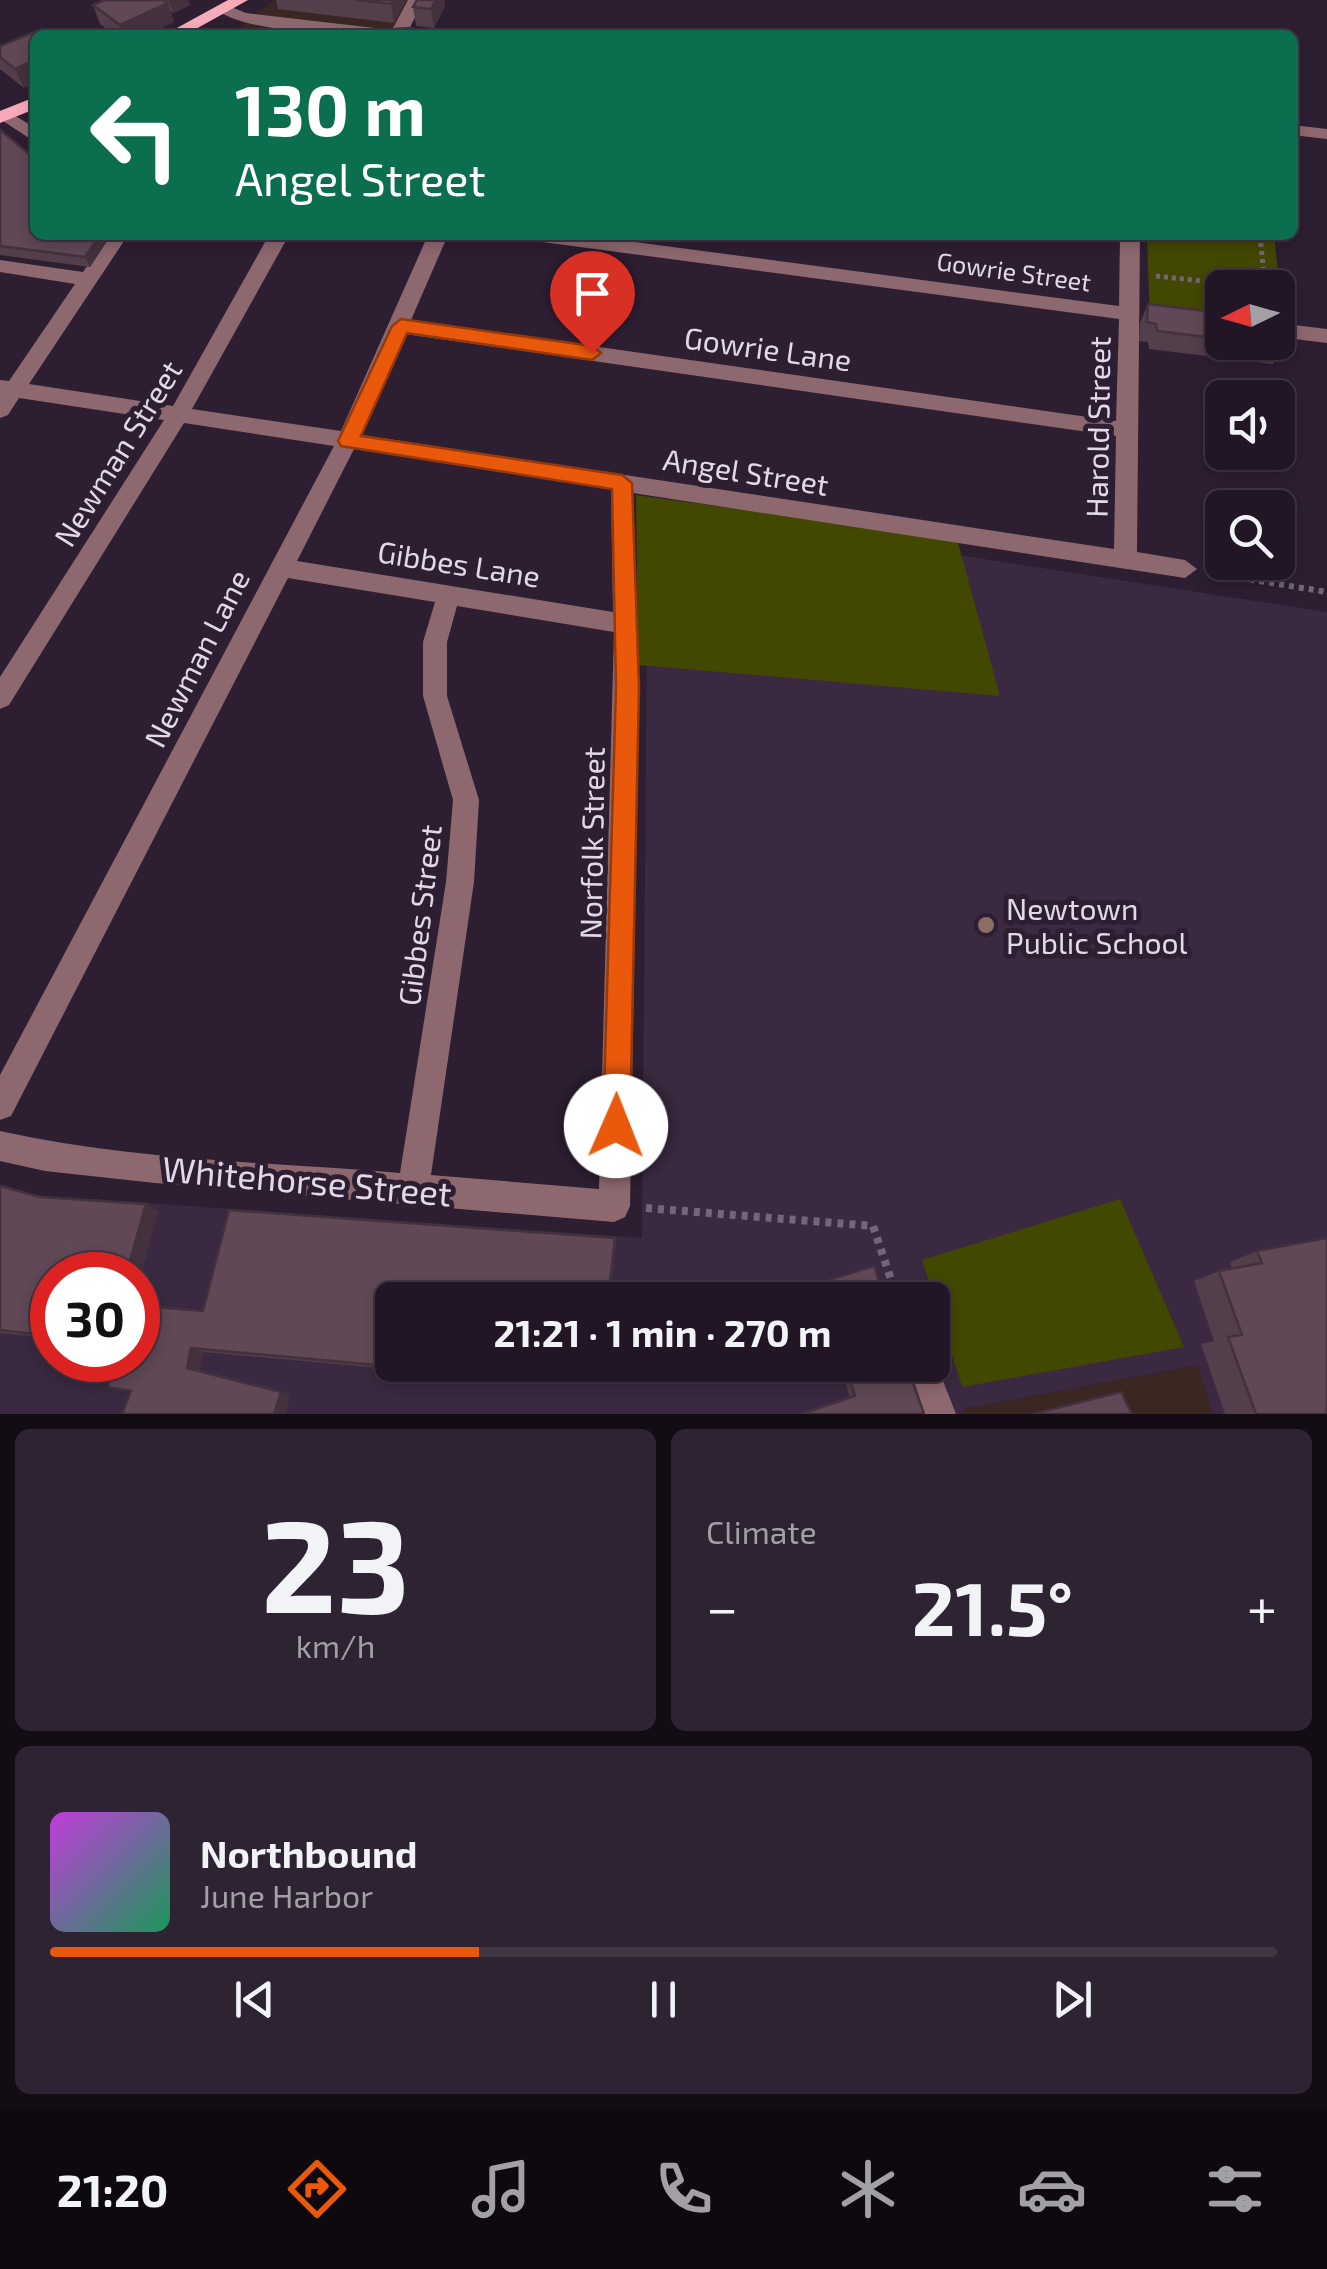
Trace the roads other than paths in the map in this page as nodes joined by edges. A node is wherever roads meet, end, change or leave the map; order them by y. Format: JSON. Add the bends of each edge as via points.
{"nodes":[{"id":1,"x":416,"y":0,"type":"edge"},
{"id":2,"x":232,"y":5,"type":"edge"},
{"id":3,"x":182,"y":30,"type":"edge"},
{"id":4,"x":310,"y":30,"type":"edge"},
{"id":5,"x":399,"y":30,"type":"edge"},
{"id":6,"x":30,"y":104,"type":"edge"},
{"id":7,"x":3,"y":117,"type":"edge"},
{"id":8,"x":1298,"y":131,"type":"edge"},
{"id":9,"x":30,"y":134,"type":"edge"},
{"id":10,"x":1327,"y":134,"type":"edge"},
{"id":11,"x":115,"y":240,"type":"edge"},
{"id":12,"x":276,"y":240,"type":"edge"},
{"id":13,"x":436,"y":240,"type":"edge"},
{"id":14,"x":573,"y":240,"type":"edge"},
{"id":15,"x":1130,"y":240,"type":"edge"},
{"id":16,"x":0,"y":266,"type":"edge"},
{"id":17,"x":90,"y":278,"type":"junction"},
{"id":18,"x":1129,"y":314,"type":"junction"},
{"id":19,"x":401,"y":326,"type":"junction"},
{"id":20,"x":1295,"y":332,"type":"edge"},
{"id":21,"x":1327,"y":336,"type":"edge"},
{"id":22,"x":7,"y":389,"type":"edge"},
{"id":23,"x":0,"y":410,"type":"edge"},
{"id":24,"x":178,"y":415,"type":"junction"},
{"id":25,"x":1127,"y":430,"type":"junction"},
{"id":26,"x":348,"y":441,"type":"junction"},
{"id":27,"x":622,"y":483,"type":"junction"},
{"id":28,"x":1126,"y":560,"type":"junction"},
{"id":29,"x":280,"y":567,"type":"junction"},
{"id":30,"x":1186,"y":570,"type":"road end"},
{"id":31,"x":449,"y":594,"type":"junction"},
{"id":32,"x":627,"y":624,"type":"junction"},
{"id":33,"x":0,"y":698,"type":"edge"},
{"id":34,"x":0,"y":1105,"type":"edge"},
{"id":35,"x":0,"y":1146,"type":"edge"},
{"id":36,"x":413,"y":1189,"type":"junction"},
{"id":37,"x":614,"y":1206,"type":"joint"},
{"id":38,"x":927,"y":1382,"type":"edge"},
{"id":39,"x":939,"y":1414,"type":"edge"}],
"edges":[{"from":1,"to":5,"type":"street"},
{"from":2,"to":3,"type":"main road"},
{"from":2,"to":4,"type":"street","via":[[242,18]]},
{"from":6,"to":7,"type":"main road"},
{"from":7,"to":9,"type":"street"},
{"from":8,"to":10,"type":"street"},
{"from":11,"to":17,"type":"street"},
{"from":12,"to":24,"type":"street","name":"Newman Street"},
{"from":13,"to":19,"type":"street","name":"Newman Lane"},
{"from":14,"to":18,"type":"street","name":"Gowrie Street"},
{"from":15,"to":18,"type":"street","name":"Harold Street"},
{"from":16,"to":17,"type":"street"},
{"from":17,"to":22,"type":"street"},
{"from":18,"to":25,"type":"street","name":"Harold Street"},
{"from":19,"to":25,"type":"street","name":"Gowrie Lane"},
{"from":19,"to":26,"type":"street","name":"Newman Lane"},
{"from":20,"to":21,"type":"street"},
{"from":22,"to":23,"type":"street"},
{"from":22,"to":24,"type":"street","name":"Angel Street"},
{"from":24,"to":26,"type":"street","name":"Angel Street"},
{"from":24,"to":33,"type":"street","name":"Newman Street"},
{"from":25,"to":28,"type":"street","name":"Harold Street"},
{"from":26,"to":27,"type":"street","name":"Angel Street"},
{"from":26,"to":29,"type":"street","name":"Newman Lane"},
{"from":27,"to":28,"type":"street","name":"Angel Street"},
{"from":27,"to":32,"type":"street","name":"Norfolk Street"},
{"from":28,"to":30,"type":"street","name":"Angel Street"},
{"from":29,"to":31,"type":"street","name":"Gibbes Lane"},
{"from":29,"to":34,"type":"street","name":"Newman Lane"},
{"from":31,"to":32,"type":"street","name":"Gibbes Lane"},
{"from":31,"to":36,"type":"street","name":"Gibbes Street","via":[[435,642],[435,696],[466,800],[460,882]]},
{"from":32,"to":37,"type":"street","name":"Norfolk Street"},
{"from":35,"to":36,"type":"street","name":"Whitehorse Street","via":[[154,1168]]},
{"from":36,"to":37,"type":"street","name":"Whitehorse Street"},
{"from":38,"to":39,"type":"street"}]}
